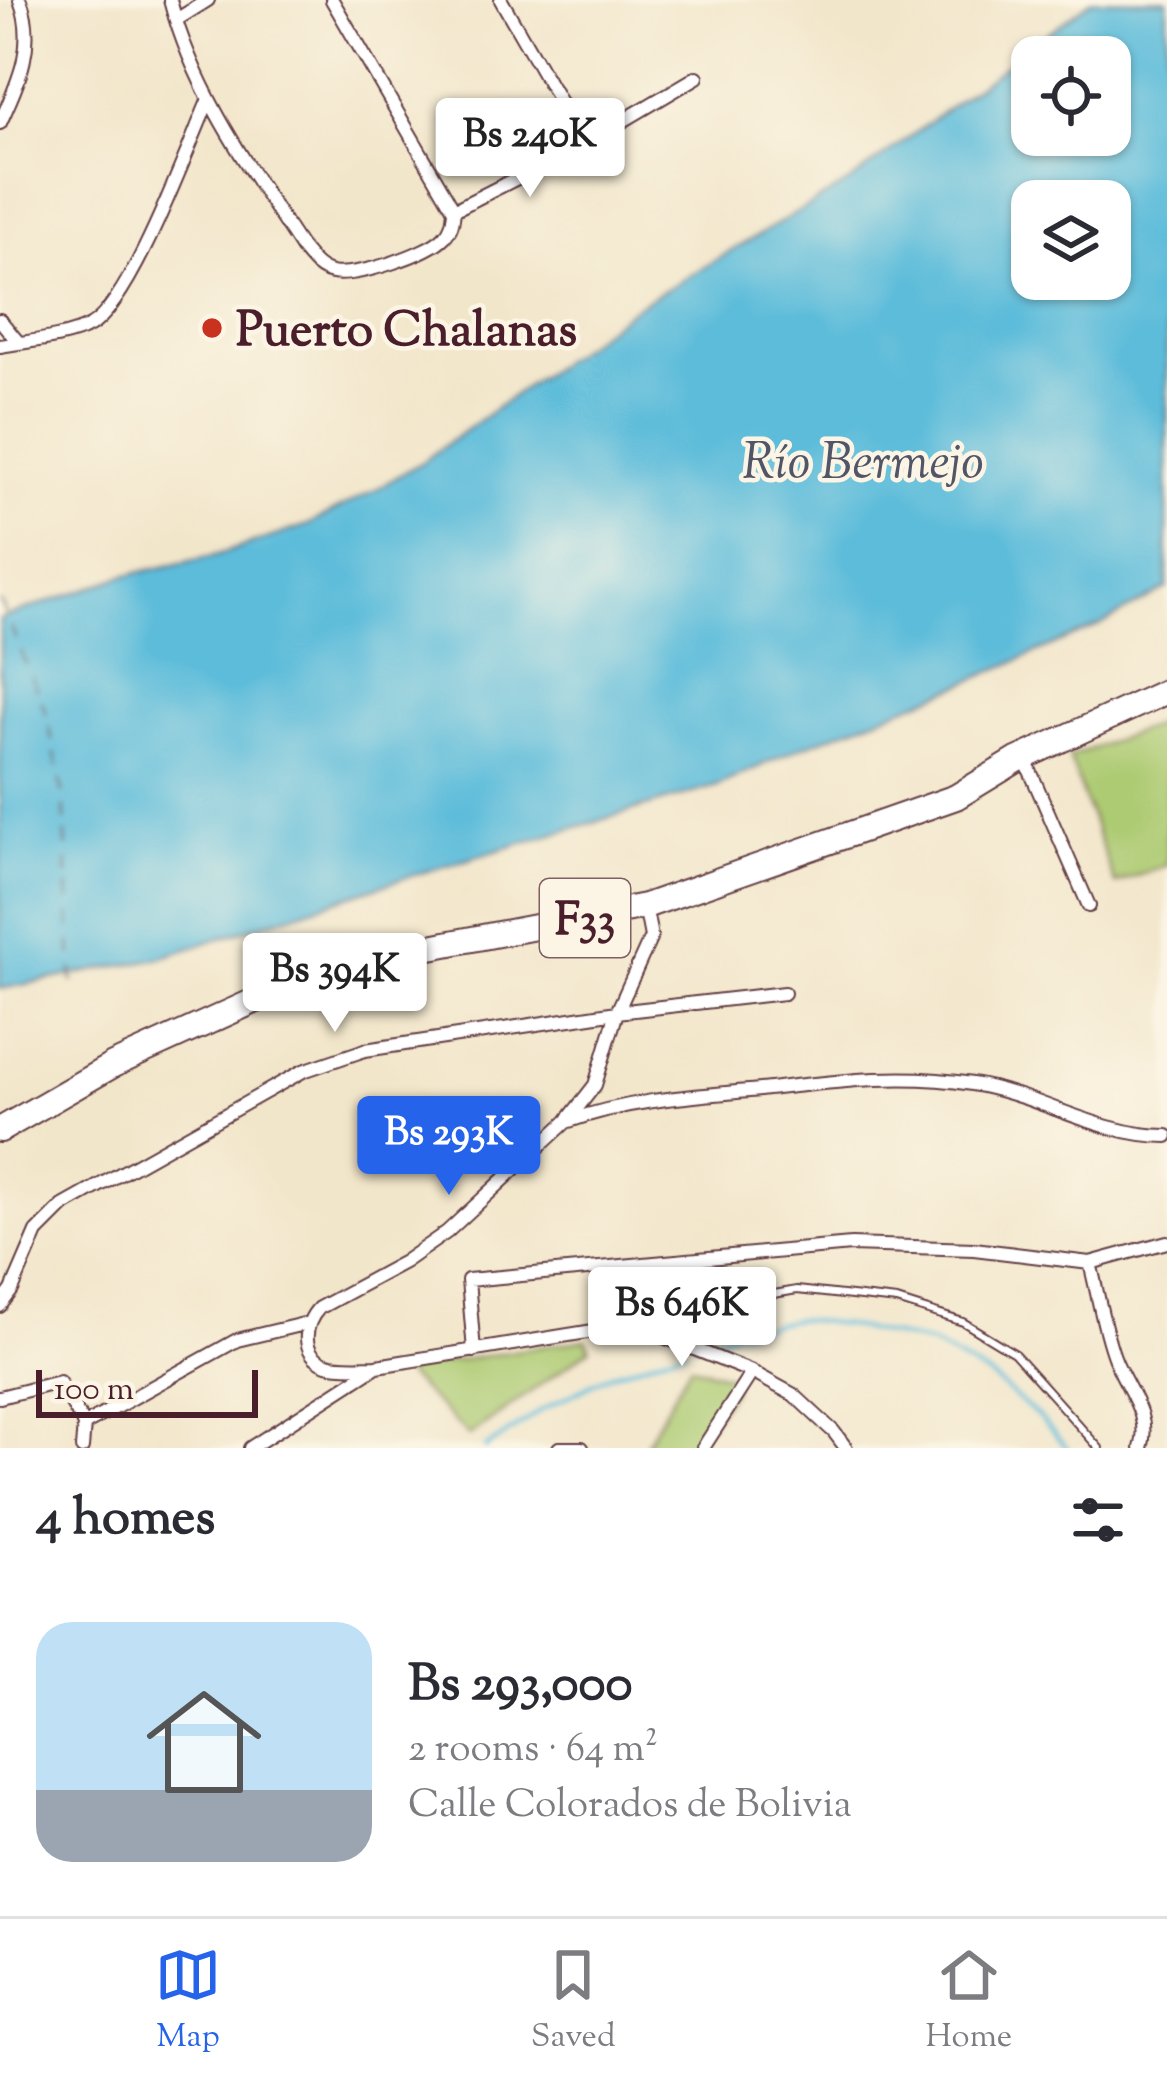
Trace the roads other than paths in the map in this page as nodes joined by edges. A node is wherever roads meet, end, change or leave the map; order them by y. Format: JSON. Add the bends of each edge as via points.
{"nodes":[{"id":1,"x":20,"y":0,"type":"edge"},
{"id":2,"x":170,"y":0,"type":"edge"},
{"id":3,"x":208,"y":0,"type":"edge"},
{"id":4,"x":332,"y":0,"type":"edge"},
{"id":5,"x":501,"y":0,"type":"edge"},
{"id":6,"x":176,"y":20,"type":"junction"},
{"id":7,"x":697,"y":77,"type":"dead end"},
{"id":8,"x":209,"y":99,"type":"junction"},
{"id":9,"x":0,"y":123,"type":"edge"},
{"id":10,"x":584,"y":144,"type":"junction"},
{"id":11,"x":454,"y":210,"type":"junction"},
{"id":12,"x":0,"y":320,"type":"edge"},
{"id":13,"x":18,"y":343,"type":"junction"},
{"id":14,"x":0,"y":346,"type":"edge"},
{"id":15,"x":1167,"y":691,"type":"edge"},
{"id":16,"x":1024,"y":757,"type":"junction"},
{"id":17,"x":645,"y":906,"type":"junction"},
{"id":18,"x":1089,"y":906,"type":"dead end"},
{"id":19,"x":784,"y":992,"type":"dead end"},
{"id":20,"x":617,"y":1012,"type":"junction"},
{"id":21,"x":567,"y":1121,"type":"junction"},
{"id":22,"x":1167,"y":1126,"type":"edge"},
{"id":23,"x":0,"y":1130,"type":"edge"},
{"id":24,"x":1166,"y":1136,"type":"edge"},
{"id":25,"x":1167,"y":1242,"type":"edge"},
{"id":26,"x":1090,"y":1263,"type":"junction"},
{"id":27,"x":0,"y":1306,"type":"edge"},
{"id":28,"x":308,"y":1323,"type":"junction"},
{"id":29,"x":634,"y":1330,"type":"junction"},
{"id":30,"x":474,"y":1351,"type":"junction"},
{"id":31,"x":377,"y":1366,"type":"junction"},
{"id":32,"x":752,"y":1372,"type":"junction"},
{"id":33,"x":0,"y":1396,"type":"edge"},
{"id":34,"x":84,"y":1425,"type":"junction"},
{"id":35,"x":82,"y":1448,"type":"edge"},
{"id":36,"x":250,"y":1448,"type":"edge"},
{"id":37,"x":560,"y":1448,"type":"edge"},
{"id":38,"x":583,"y":1448,"type":"edge"},
{"id":39,"x":704,"y":1448,"type":"edge"},
{"id":40,"x":846,"y":1448,"type":"edge"},
{"id":41,"x":1099,"y":1448,"type":"edge"},
{"id":42,"x":1141,"y":1448,"type":"edge"}],
"edges":[{"from":1,"to":9,"type":"street","via":[[27,50]]},
{"from":2,"to":6,"type":"street"},
{"from":3,"to":6,"type":"street"},
{"from":4,"to":11,"type":"street"},
{"from":5,"to":10,"type":"street"},
{"from":6,"to":8,"type":"street"},
{"from":7,"to":10,"type":"street"},
{"from":8,"to":11,"type":"street","via":[[302,249],[328,273],[368,269],[436,244]]},
{"from":8,"to":13,"type":"street","via":[[112,306],[89,326]]},
{"from":10,"to":11,"type":"street"},
{"from":12,"to":13,"type":"street"},
{"from":13,"to":14,"type":"street"},
{"from":15,"to":16,"type":"highway","number":"F33"},
{"from":16,"to":17,"type":"highway","number":"F33","via":[[956,797]]},
{"from":16,"to":18,"type":"street"},
{"from":17,"to":20,"type":"street","via":[[651,937]]},
{"from":17,"to":23,"type":"highway","number":"F33","via":[[420,949],[285,987],[113,1065]]},
{"from":19,"to":20,"type":"street"},
{"from":20,"to":21,"type":"street","via":[[595,1085]]},
{"from":20,"to":27,"type":"street","via":[[364,1050],[303,1071],[63,1206],[37,1232]]},
{"from":21,"to":24,"type":"street","via":[[617,1104],[886,1077],[968,1083],[1106,1128]]},
{"from":21,"to":28,"type":"street","via":[[447,1232],[319,1308]]},
{"from":22,"to":24,"type":"lane"},
{"from":25,"to":26,"type":"street"},
{"from":26,"to":30,"type":"street","via":[[851,1245],[468,1280]]},
{"from":26,"to":42,"type":"street","via":[[1115,1359],[1145,1430]]},
{"from":28,"to":31,"type":"street","via":[[308,1346],[322,1362]]},
{"from":28,"to":34,"type":"street","via":[[237,1340]]},
{"from":29,"to":30,"type":"street"},
{"from":29,"to":32,"type":"street"},
{"from":29,"to":41,"type":"lane","via":[[659,1314],[797,1290],[897,1300],[963,1322],[1014,1353]]},
{"from":30,"to":31,"type":"street"},
{"from":31,"to":36,"type":"street"},
{"from":32,"to":39,"type":"street"},
{"from":32,"to":40,"type":"street","via":[[794,1395]]},
{"from":33,"to":34,"type":"street","via":[[59,1382]]},
{"from":34,"to":35,"type":"street"},
{"from":37,"to":38,"type":"street"}]}
